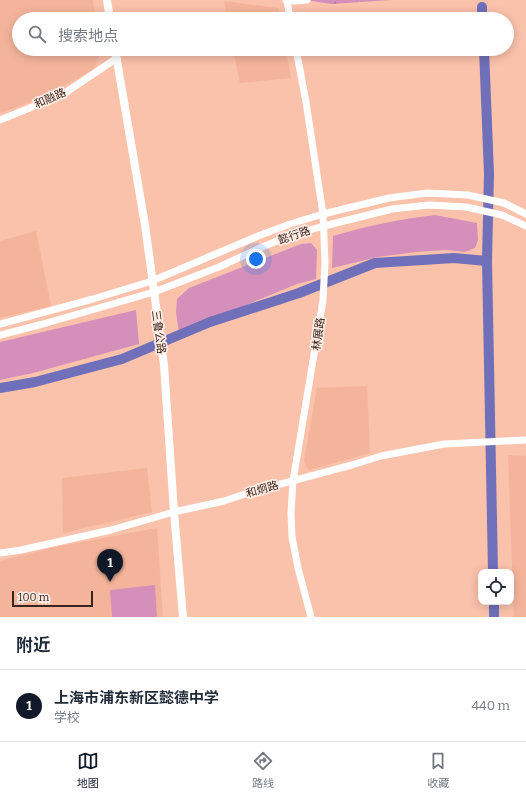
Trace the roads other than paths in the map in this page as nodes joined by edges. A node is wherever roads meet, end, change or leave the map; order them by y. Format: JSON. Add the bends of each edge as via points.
{"nodes":[{"id":1,"x":107,"y":0,"type":"edge"},
{"id":2,"x":286,"y":0,"type":"edge"},
{"id":3,"x":307,"y":0,"type":"edge"},
{"id":4,"x":109,"y":12,"type":"edge"},
{"id":5,"x":289,"y":12,"type":"edge"},
{"id":6,"x":297,"y":56,"type":"edge"},
{"id":7,"x":117,"y":58,"type":"joint"},
{"id":8,"x":0,"y":120,"type":"edge"},
{"id":9,"x":323,"y":214,"type":"junction"},
{"id":10,"x":526,"y":214,"type":"edge"},
{"id":11,"x":324,"y":226,"type":"junction"},
{"id":12,"x":526,"y":226,"type":"edge"},
{"id":13,"x":152,"y":282,"type":"junction"},
{"id":14,"x":154,"y":292,"type":"junction"},
{"id":15,"x":0,"y":324,"type":"edge"},
{"id":16,"x":0,"y":335,"type":"edge"},
{"id":17,"x":526,"y":440,"type":"edge"},
{"id":18,"x":293,"y":481,"type":"junction"},
{"id":19,"x":174,"y":512,"type":"junction"},
{"id":20,"x":0,"y":553,"type":"edge"},
{"id":21,"x":183,"y":617,"type":"edge"},
{"id":22,"x":311,"y":617,"type":"edge"}],
"edges":[{"from":1,"to":4,"type":"main road"},
{"from":2,"to":3,"type":"street"},
{"from":2,"to":5,"type":"street"},
{"from":6,"to":9,"type":"street","name":"林展路"},
{"from":7,"to":8,"type":"street","name":"和融路","via":[[62,95]]},
{"from":7,"to":13,"type":"main road","name":"三鲁公路"},
{"from":9,"to":10,"type":"street","name":"懿行路","via":[[397,197],[427,193],[468,195],[504,203]]},
{"from":9,"to":11,"type":"street","name":"林展路"},
{"from":9,"to":13,"type":"street","name":"懿行路","via":[[258,236]]},
{"from":11,"to":12,"type":"street","name":"懿行路","via":[[392,209],[429,205],[466,207],[502,215]]},
{"from":11,"to":14,"type":"street","name":"懿行路","via":[[292,235]]},
{"from":11,"to":18,"type":"street","name":"林展路","via":[[323,300]]},
{"from":13,"to":14,"type":"main road","name":"三鲁公路"},
{"from":13,"to":15,"type":"street","name":"懿行路"},
{"from":14,"to":16,"type":"street","name":"懿行路"},
{"from":14,"to":19,"type":"main road","name":"三鲁公路","via":[[164,370]]},
{"from":17,"to":18,"type":"street","name":"和炯路","via":[[444,444],[381,456]]},
{"from":18,"to":19,"type":"street","name":"和炯路"},
{"from":18,"to":22,"type":"street","name":"林展路","via":[[292,537]]},
{"from":19,"to":20,"type":"street","name":"和炯路","via":[[111,530]]},
{"from":19,"to":21,"type":"main road","name":"三鲁公路"}]}
